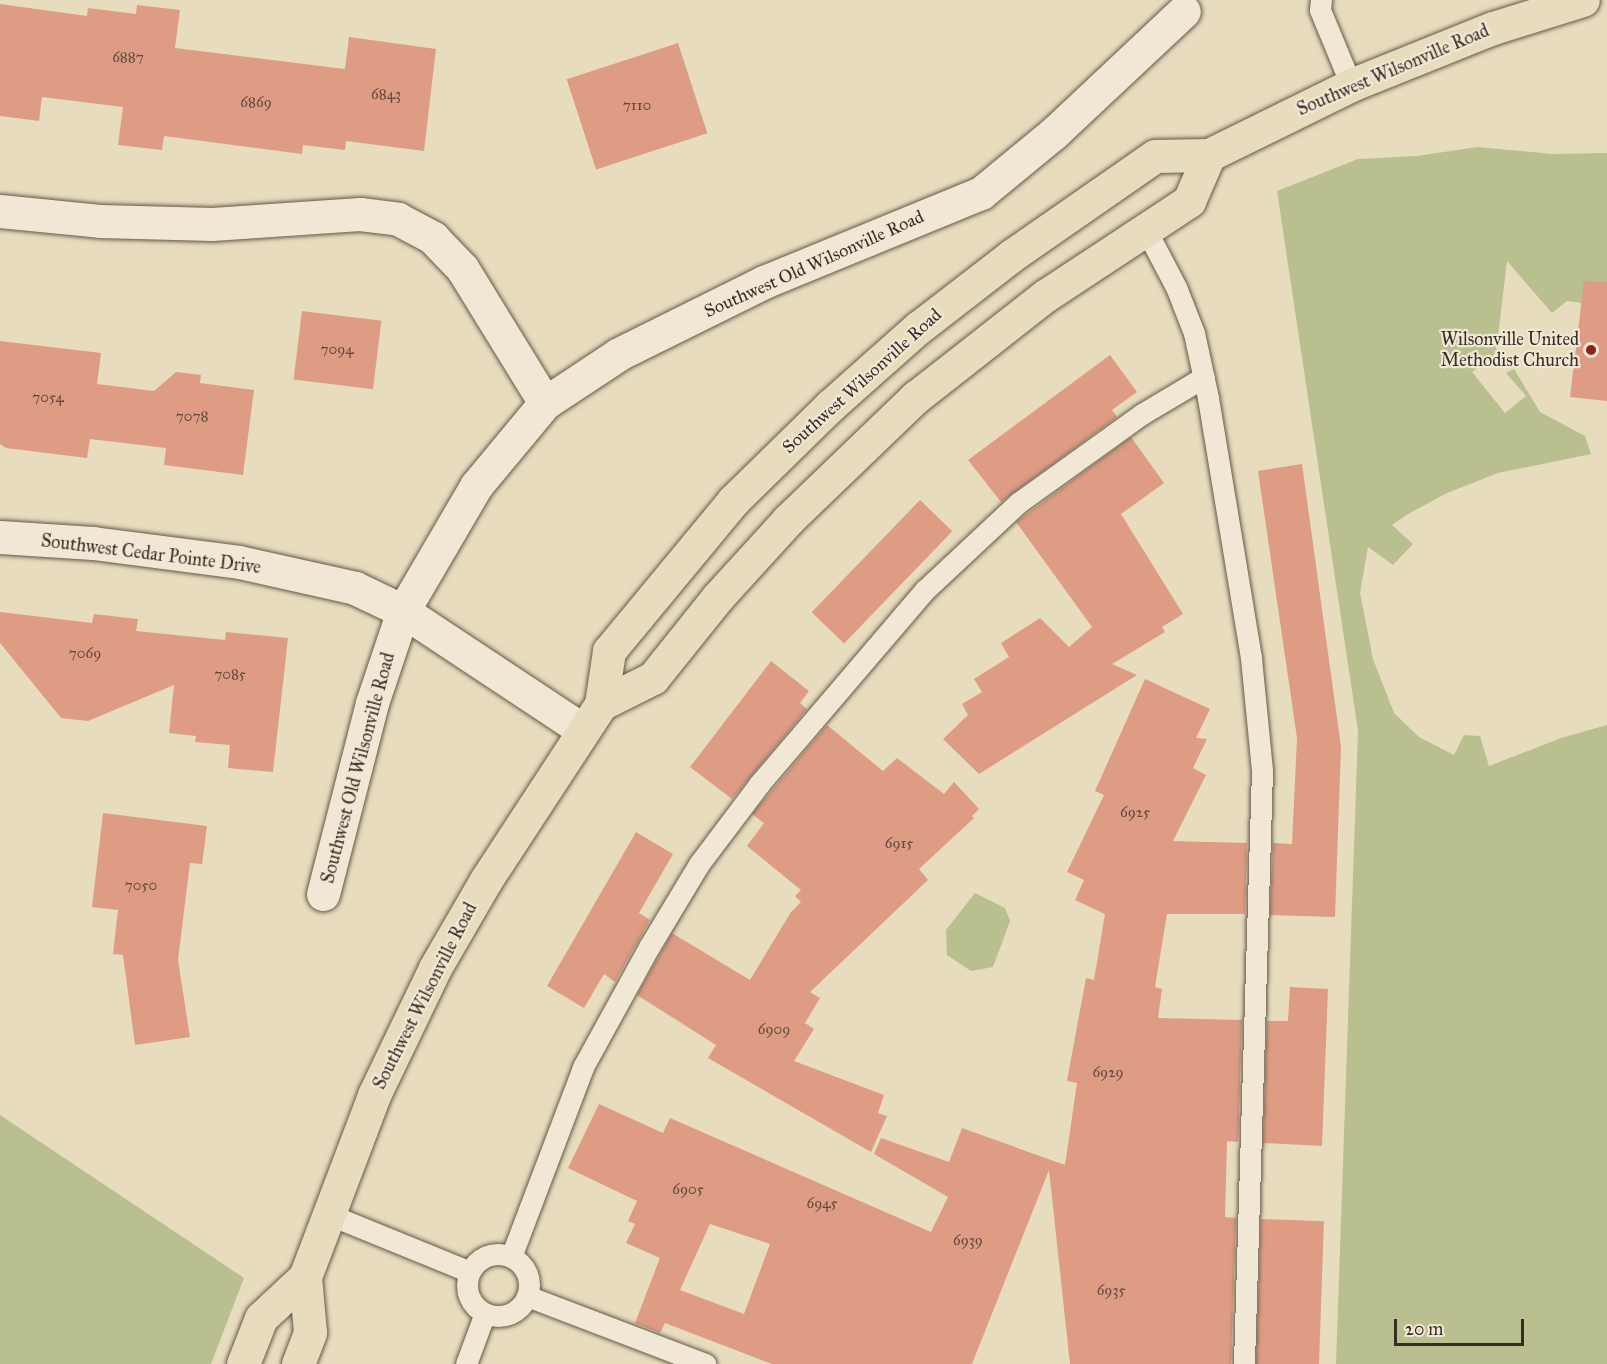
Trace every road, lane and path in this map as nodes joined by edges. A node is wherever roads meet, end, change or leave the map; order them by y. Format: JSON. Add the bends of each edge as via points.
{"nodes":[{"id":1,"x":1321,"y":0,"type":"edge"},
{"id":2,"x":1582,"y":0,"type":"edge"},
{"id":3,"x":1184,"y":11,"type":"dead end"},
{"id":4,"x":1351,"y":85,"type":"junction"},
{"id":5,"x":1209,"y":155,"type":"junction"},
{"id":6,"x":0,"y":211,"type":"edge"},
{"id":7,"x":1145,"y":228,"type":"junction"},
{"id":8,"x":1204,"y":377,"type":"junction"},
{"id":9,"x":545,"y":403,"type":"junction"},
{"id":10,"x":0,"y":537,"type":"edge"},
{"id":11,"x":403,"y":611,"type":"junction"},
{"id":12,"x":592,"y":717,"type":"junction"},
{"id":13,"x":323,"y":894,"type":"dead end"},
{"id":14,"x":328,"y":1214,"type":"junction"},
{"id":15,"x":511,"y":1257,"type":"junction"},
{"id":16,"x":470,"y":1272,"type":"junction"},
{"id":17,"x":305,"y":1277,"type":"junction"},
{"id":18,"x":527,"y":1296,"type":"junction"},
{"id":19,"x":485,"y":1313,"type":"junction"},
{"id":20,"x":243,"y":1364,"type":"edge"},
{"id":21,"x":298,"y":1364,"type":"edge"},
{"id":22,"x":466,"y":1364,"type":"edge"},
{"id":23,"x":705,"y":1364,"type":"edge"},
{"id":24,"x":1244,"y":1364,"type":"edge"}],
"edges":[{"from":1,"to":4,"type":"lane","via":[[1320,10]]},
{"from":2,"to":4,"type":"main road","name":"Southwest Wilsonville Road","via":[[1493,28]]},
{"from":3,"to":9,"type":"street","name":"Southwest Old Wilsonville Road","via":[[1054,133],[981,193],[764,282],[619,354]]},
{"from":4,"to":5,"type":"main road","name":"Southwest Wilsonville Road"},
{"from":5,"to":7,"type":"main road","via":[[1189,201]]},
{"from":5,"to":12,"type":"main road","name":"Southwest Wilsonville Road","via":[[1155,156],[1011,256],[918,328],[830,406],[733,501],[609,651]]},
{"from":6,"to":9,"type":"street","via":[[212,224],[360,214],[398,219],[433,238],[462,268]]},
{"from":7,"to":8,"type":"lane","via":[[1180,296]]},
{"from":7,"to":12,"type":"main road","via":[[1045,296],[916,397],[788,520],[718,597],[653,678]]},
{"from":8,"to":15,"type":"lane","via":[[1142,414],[1010,511],[925,590],[760,783],[699,864],[583,1067]]},
{"from":8,"to":24,"type":"lane","via":[[1251,658],[1262,770]]},
{"from":9,"to":11,"type":"street","name":"Southwest Old Wilsonville Road","via":[[476,486]]},
{"from":10,"to":11,"type":"street","name":"Southwest Cedar Pointe Drive","via":[[93,543],[239,562],[355,588]]},
{"from":11,"to":12,"type":"street","name":"Southwest Cedar Pointe Drive"},
{"from":11,"to":13,"type":"street","name":"Southwest Old Wilsonville Road","via":[[372,703]]},
{"from":12,"to":14,"type":"main road","name":"Southwest Wilsonville Road","via":[[486,880],[435,968],[374,1095]]},
{"from":14,"to":16,"type":"lane"},
{"from":14,"to":17,"type":"main road","name":"Southwest Wilsonville Road"},
{"from":15,"to":16,"type":"lane","via":[[485,1257]]},
{"from":15,"to":18,"type":"lane","via":[[526,1271]]},
{"from":16,"to":19,"type":"lane","via":[[470,1299]]},
{"from":17,"to":20,"type":"main road","name":"Southwest Wilsonville Road","via":[[261,1318]]},
{"from":17,"to":21,"type":"main road","name":"Southwest Wilsonville Road","via":[[310,1332]]},
{"from":18,"to":19,"type":"lane","via":[[513,1312],[496,1316]]},
{"from":18,"to":23,"type":"lane"},
{"from":19,"to":22,"type":"lane"}]}
